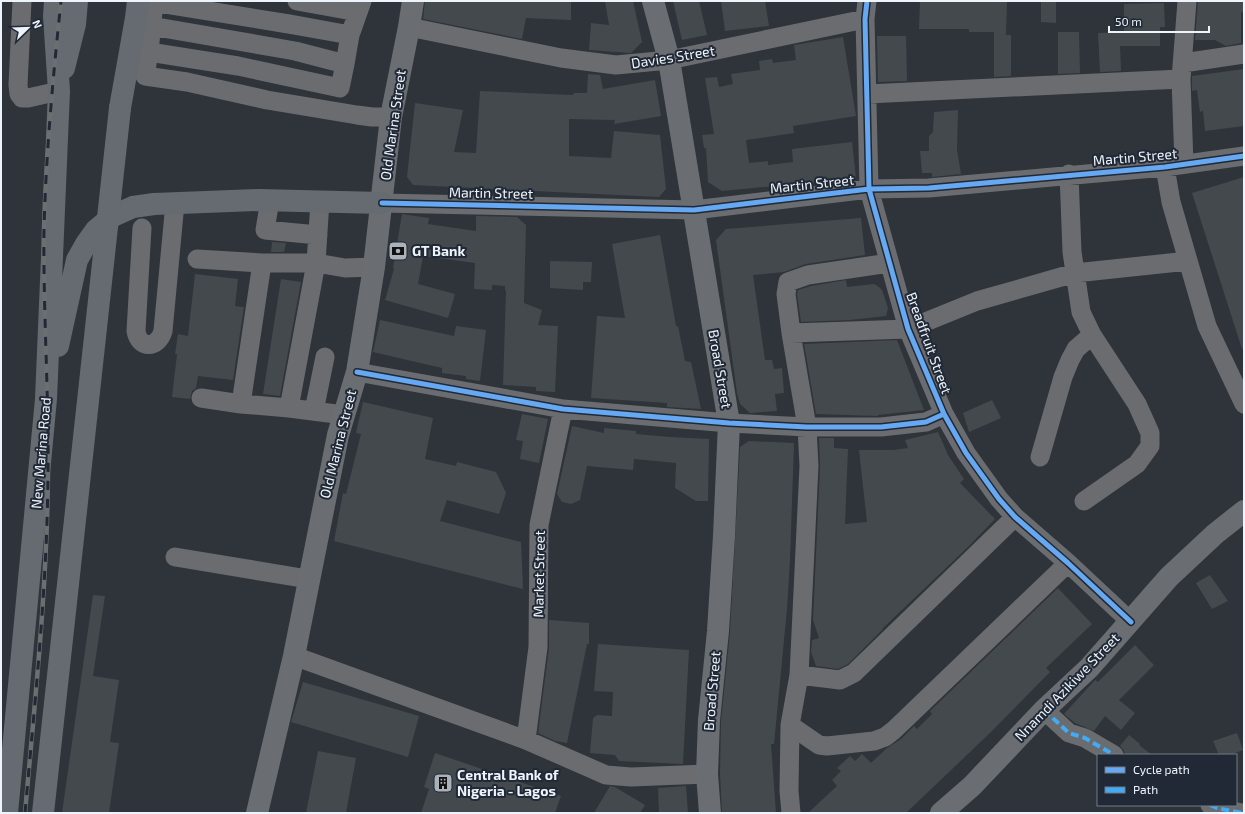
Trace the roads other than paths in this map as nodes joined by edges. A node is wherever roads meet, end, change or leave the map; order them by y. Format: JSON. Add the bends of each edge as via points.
{"nodes":[{"id":1,"x":22,"y":1,"type":"edge"},
{"id":2,"x":55,"y":1,"type":"edge"},
{"id":3,"x":77,"y":1,"type":"edge"},
{"id":4,"x":123,"y":1,"type":"edge"},
{"id":5,"x":148,"y":1,"type":"edge"},
{"id":6,"x":297,"y":1,"type":"edge"},
{"id":7,"x":413,"y":1,"type":"edge"},
{"id":8,"x":654,"y":1,"type":"edge"},
{"id":9,"x":1187,"y":1,"type":"edge"},
{"id":10,"x":360,"y":7,"type":"edge"},
{"id":11,"x":866,"y":10,"type":"edge"},
{"id":12,"x":151,"y":26,"type":"junction"},
{"id":13,"x":409,"y":27,"type":"junction"},
{"id":14,"x":350,"y":35,"type":"junction"},
{"id":15,"x":149,"y":52,"type":"junction"},
{"id":16,"x":1244,"y":54,"type":"edge"},
{"id":17,"x":668,"y":60,"type":"junction"},
{"id":18,"x":345,"y":64,"type":"junction"},
{"id":19,"x":1182,"y":71,"type":"junction"},
{"id":20,"x":59,"y":91,"type":"junction"},
{"id":21,"x":867,"y":94,"type":"junction"},
{"id":22,"x":120,"y":108,"type":"junction"},
{"id":23,"x":391,"y":117,"type":"junction"},
{"id":24,"x":1244,"y":156,"type":"edge"},
{"id":25,"x":1184,"y":164,"type":"junction"},
{"id":26,"x":1165,"y":166,"type":"junction"},
{"id":27,"x":1069,"y":174,"type":"junction"},
{"id":28,"x":869,"y":190,"type":"junction"},
{"id":29,"x":270,"y":200,"type":"junction"},
{"id":30,"x":320,"y":201,"type":"junction"},
{"id":31,"x":174,"y":203,"type":"junction"},
{"id":32,"x":382,"y":203,"type":"junction"},
{"id":33,"x":694,"y":210,"type":"junction"},
{"id":34,"x":142,"y":228,"type":"dead end"},
{"id":35,"x":318,"y":235,"type":"junction"},
{"id":36,"x":197,"y":259,"type":"dead end"},
{"id":37,"x":1188,"y":261,"type":"junction"},
{"id":38,"x":262,"y":263,"type":"junction"},
{"id":39,"x":316,"y":263,"type":"junction"},
{"id":40,"x":889,"y":263,"type":"junction"},
{"id":41,"x":374,"y":267,"type":"junction"},
{"id":42,"x":1075,"y":273,"type":"junction"},
{"id":43,"x":908,"y":329,"type":"junction"},
{"id":44,"x":791,"y":333,"type":"junction"},
{"id":45,"x":1092,"y":335,"type":"junction"},
{"id":46,"x":325,"y":357,"type":"dead end"},
{"id":47,"x":357,"y":372,"type":"junction"},
{"id":48,"x":201,"y":398,"type":"dead end"},
{"id":49,"x":46,"y":399,"type":"junction"},
{"id":50,"x":241,"y":404,"type":"junction"},
{"id":51,"x":1244,"y":404,"type":"edge"},
{"id":52,"x":288,"y":408,"type":"junction"},
{"id":53,"x":563,"y":409,"type":"junction"},
{"id":54,"x":314,"y":411,"type":"junction"},
{"id":55,"x":944,"y":414,"type":"junction"},
{"id":56,"x":344,"y":415,"type":"junction"},
{"id":57,"x":729,"y":423,"type":"junction"},
{"id":58,"x":807,"y":427,"type":"junction"},
{"id":59,"x":1040,"y":457,"type":"dead end"},
{"id":60,"x":1084,"y":501,"type":"dead end"},
{"id":61,"x":1244,"y":511,"type":"edge"},
{"id":62,"x":1015,"y":517,"type":"junction"},
{"id":63,"x":175,"y":557,"type":"dead end"},
{"id":64,"x":1068,"y":563,"type":"junction"},
{"id":65,"x":308,"y":579,"type":"junction"},
{"id":66,"x":1131,"y":622,"type":"junction"},
{"id":67,"x":294,"y":656,"type":"junction"},
{"id":68,"x":799,"y":675,"type":"junction"},
{"id":69,"x":1044,"y":710,"type":"junction"},
{"id":70,"x":790,"y":725,"type":"junction"},
{"id":71,"x":526,"y":740,"type":"junction"},
{"id":72,"x":1112,"y":754,"type":"edge"},
{"id":73,"x":707,"y":774,"type":"junction"},
{"id":74,"x":1212,"y":806,"type":"edge"},
{"id":75,"x":7,"y":813,"type":"edge"},
{"id":76,"x":44,"y":813,"type":"edge"},
{"id":77,"x":257,"y":813,"type":"edge"},
{"id":78,"x":710,"y":813,"type":"edge"},
{"id":79,"x":791,"y":813,"type":"edge"},
{"id":80,"x":941,"y":813,"type":"edge"},
{"id":81,"x":1242,"y":813,"type":"edge"}],
"edges":[{"from":1,"to":20,"type":"street","via":[[19,94],[22,98],[28,98]]},
{"from":2,"to":20,"type":"highway"},
{"from":3,"to":20,"type":"highway","via":[[75,24]]},
{"from":4,"to":22,"type":"highway"},
{"from":5,"to":12,"type":"street"},
{"from":5,"to":14,"type":"street"},
{"from":5,"to":22,"type":"highway","via":[[136,18]]},
{"from":6,"to":10,"type":"street"},
{"from":7,"to":13,"type":"main road","name":"Old Marina Street"},
{"from":8,"to":17,"type":"main road","name":"Broad Street"},
{"from":9,"to":19,"type":"street"},
{"from":10,"to":14,"type":"street"},
{"from":11,"to":17,"type":"street","name":"Davies Street"},
{"from":11,"to":21,"type":"street","name":"Breadfruit Street"},
{"from":12,"to":15,"type":"street"},
{"from":12,"to":18,"type":"street","via":[[295,51]]},
{"from":13,"to":17,"type":"street","name":"Davies Street","via":[[561,58],[616,65]]},
{"from":13,"to":23,"type":"main road","name":"Old Marina Street"},
{"from":14,"to":18,"type":"street"},
{"from":15,"to":18,"type":"street","via":[[238,66],[340,88]]},
{"from":15,"to":23,"type":"street","via":[[145,76],[187,82],[267,100],[357,115]]},
{"from":16,"to":19,"type":"street"},
{"from":17,"to":33,"type":"main road","name":"Broad Street"},
{"from":19,"to":21,"type":"street"},
{"from":19,"to":25,"type":"street"},
{"from":20,"to":49,"type":"highway","name":"New Marina Road"},
{"from":21,"to":28,"type":"street","name":"Breadfruit Street"},
{"from":22,"to":76,"type":"highway","bridge":true},
{"from":23,"to":32,"type":"main road","name":"Old Marina Street"},
{"from":24,"to":25,"type":"street","name":"Martin Street"},
{"from":25,"to":26,"type":"street","name":"Martin Street"},
{"from":26,"to":27,"type":"street","name":"Martin Street"},
{"from":26,"to":37,"type":"street"},
{"from":27,"to":28,"type":"street","name":"Martin Street","via":[[929,188]]},
{"from":27,"to":42,"type":"street"},
{"from":28,"to":33,"type":"street","name":"Martin Street"},
{"from":28,"to":40,"type":"street","name":"Breadfruit Street"},
{"from":29,"to":30,"type":"highway"},
{"from":29,"to":31,"type":"highway"},
{"from":29,"to":35,"type":"street","via":[[265,230]]},
{"from":30,"to":32,"type":"highway"},
{"from":30,"to":35,"type":"street"},
{"from":31,"to":34,"type":"street","via":[[163,331],[157,343],[151,344],[140,342],[136,331]]},
{"from":31,"to":49,"type":"highway","via":[[133,207],[113,216],[96,230],[86,244],[77,260]]},
{"from":32,"to":33,"type":"street","name":"Martin Street"},
{"from":32,"to":41,"type":"main road","name":"Old Marina Street"},
{"from":33,"to":57,"type":"main road","name":"Broad Street"},
{"from":35,"to":39,"type":"street"},
{"from":36,"to":38,"type":"street"},
{"from":37,"to":42,"type":"street"},
{"from":37,"to":51,"type":"street","via":[[1207,326]]},
{"from":38,"to":39,"type":"street"},
{"from":38,"to":50,"type":"street"},
{"from":39,"to":41,"type":"street","via":[[344,273]]},
{"from":39,"to":52,"type":"street"},
{"from":40,"to":43,"type":"street","name":"Breadfruit Street"},
{"from":40,"to":44,"type":"street","via":[[808,275],[788,282],[786,294]]},
{"from":41,"to":47,"type":"main road","name":"Old Marina Street"},
{"from":42,"to":43,"type":"street","via":[[977,301]]},
{"from":42,"to":45,"type":"street","via":[[1081,312]]},
{"from":43,"to":44,"type":"street"},
{"from":43,"to":55,"type":"street","name":"Breadfruit Street"},
{"from":44,"to":58,"type":"street"},
{"from":45,"to":59,"type":"street","via":[[1076,350],[1070,360]]},
{"from":45,"to":60,"type":"street","via":[[1137,404],[1150,433],[1150,446],[1137,464]]},
{"from":46,"to":54,"type":"street"},
{"from":47,"to":53,"type":"street"},
{"from":47,"to":56,"type":"main road","name":"Old Marina Street"},
{"from":48,"to":50,"type":"street"},
{"from":49,"to":75,"type":"highway","name":"New Marina Road"},
{"from":50,"to":52,"type":"street"},
{"from":52,"to":54,"type":"street"},
{"from":53,"to":57,"type":"street"},
{"from":53,"to":71,"type":"street","name":"Market Street","via":[[539,526],[538,647]]},
{"from":54,"to":56,"type":"street"},
{"from":55,"to":58,"type":"street","via":[[926,422],[881,427]]},
{"from":55,"to":62,"type":"street","name":"Breadfruit Street","via":[[966,453],[999,500]]},
{"from":56,"to":65,"type":"main road","name":"Old Marina Street"},
{"from":57,"to":58,"type":"street"},
{"from":57,"to":73,"type":"main road","name":"Broad Street","via":[[724,550],[709,720]]},
{"from":58,"to":68,"type":"street","via":[[809,466]]},
{"from":61,"to":66,"type":"main road","name":"Nnamdi Azikiwe Street","via":[[1214,534],[1169,577]]},
{"from":62,"to":64,"type":"street","name":"Breadfruit Street"},
{"from":62,"to":68,"type":"street","via":[[854,673],[840,680]]},
{"from":63,"to":65,"type":"street"},
{"from":64,"to":66,"type":"street","name":"Breadfruit Street"},
{"from":64,"to":70,"type":"street","via":[[885,737],[874,741],[827,746],[820,745]]},
{"from":65,"to":67,"type":"main road","name":"Old Marina Street"},
{"from":66,"to":69,"type":"main road","name":"Nnamdi Azikiwe Street"},
{"from":67,"to":71,"type":"street"},
{"from":67,"to":77,"type":"main road","name":"Old Marina Street"},
{"from":68,"to":70,"type":"street"},
{"from":69,"to":72,"type":"street","via":[[1069,733],[1085,738]]},
{"from":69,"to":80,"type":"main road","name":"Nnamdi Azikiwe Street","via":[[972,786]]},
{"from":70,"to":79,"type":"street"},
{"from":71,"to":73,"type":"street","via":[[606,775],[631,777]]},
{"from":73,"to":78,"type":"main road","name":"Broad Street"},
{"from":74,"to":81,"type":"street"}]}
